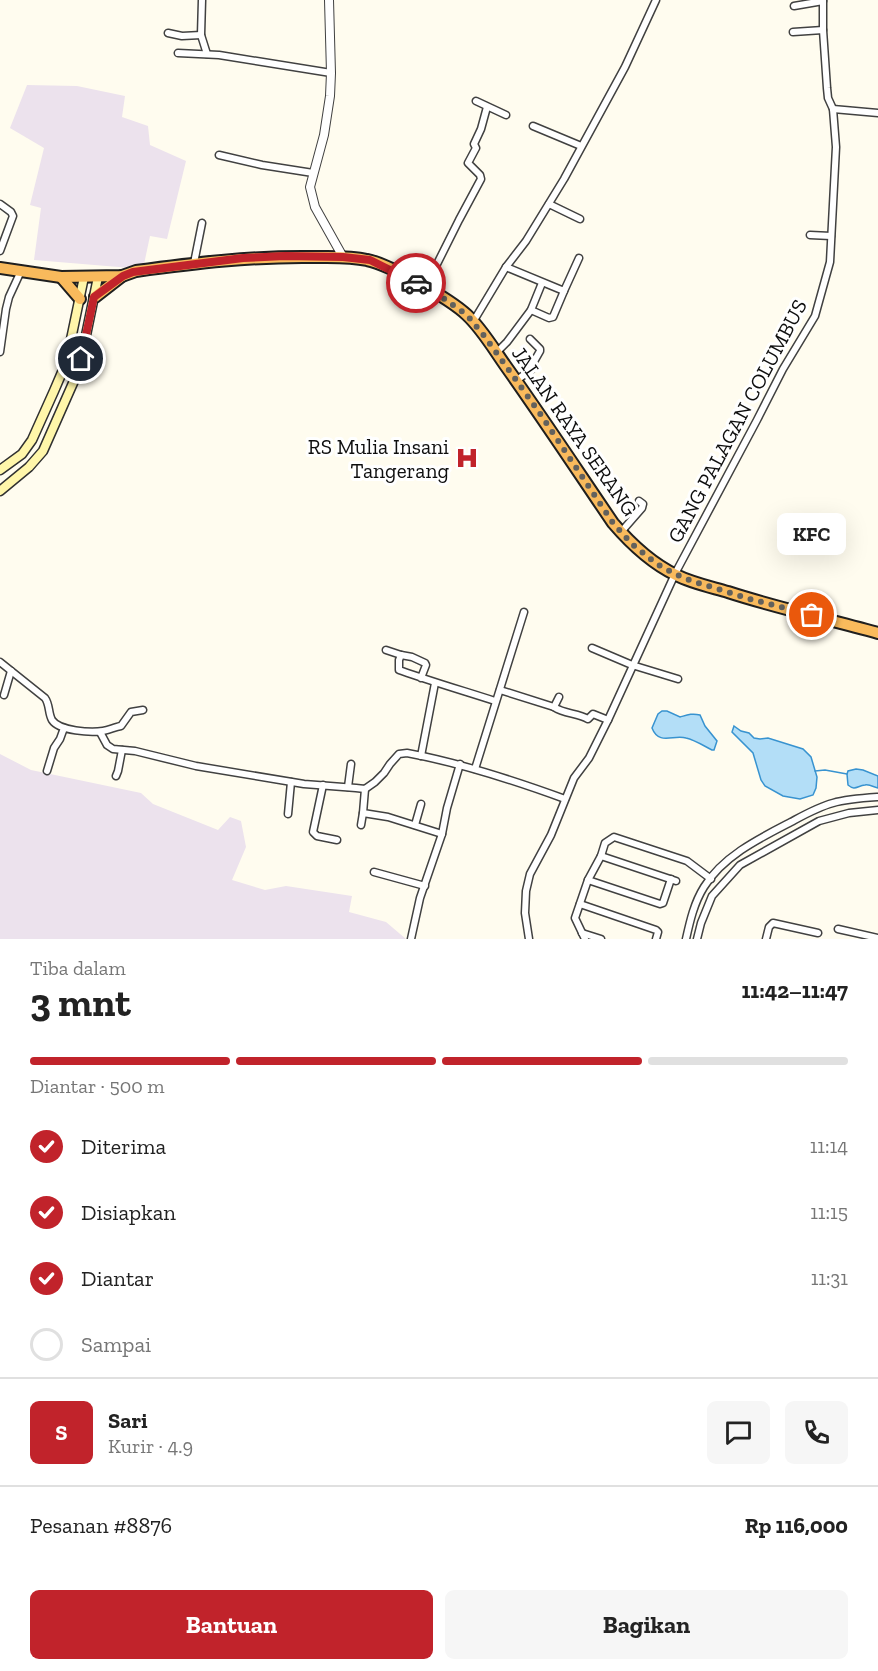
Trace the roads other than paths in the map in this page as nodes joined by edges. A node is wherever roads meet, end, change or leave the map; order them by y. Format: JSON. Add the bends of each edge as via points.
{"nodes":[{"id":1,"x":202,"y":0,"type":"edge"},
{"id":2,"x":329,"y":0,"type":"edge"},
{"id":3,"x":656,"y":0,"type":"edge"},
{"id":4,"x":824,"y":0,"type":"edge"},
{"id":5,"x":794,"y":6,"type":"dead end"},
{"id":6,"x":823,"y":30,"type":"junction"},
{"id":7,"x":793,"y":32,"type":"dead end"},
{"id":8,"x":168,"y":33,"type":"dead end"},
{"id":9,"x":201,"y":35,"type":"junction"},
{"id":10,"x":178,"y":53,"type":"dead end"},
{"id":11,"x":207,"y":54,"type":"junction"},
{"id":12,"x":332,"y":73,"type":"junction"},
{"id":13,"x":476,"y":101,"type":"dead end"},
{"id":14,"x":487,"y":107,"type":"junction"},
{"id":15,"x":833,"y":109,"type":"junction"},
{"id":16,"x":878,"y":113,"type":"edge"},
{"id":17,"x":506,"y":115,"type":"dead end"},
{"id":18,"x":533,"y":126,"type":"dead end"},
{"id":19,"x":581,"y":146,"type":"junction"},
{"id":20,"x":219,"y":155,"type":"dead end"},
{"id":21,"x":313,"y":173,"type":"junction"},
{"id":22,"x":0,"y":204,"type":"edge"},
{"id":23,"x":549,"y":204,"type":"junction"},
{"id":24,"x":580,"y":219,"type":"dead end"},
{"id":25,"x":202,"y":223,"type":"dead end"},
{"id":26,"x":810,"y":235,"type":"dead end"},
{"id":27,"x":831,"y":236,"type":"junction"},
{"id":28,"x":0,"y":251,"type":"edge"},
{"id":29,"x":343,"y":257,"type":"junction"},
{"id":30,"x":579,"y":258,"type":"dead end"},
{"id":31,"x":194,"y":263,"type":"junction"},
{"id":32,"x":506,"y":267,"type":"junction"},
{"id":33,"x":0,"y":268,"type":"edge"},
{"id":34,"x":21,"y":271,"type":"junction"},
{"id":35,"x":123,"y":276,"type":"junction"},
{"id":36,"x":98,"y":277,"type":"junction"},
{"id":37,"x":61,"y":278,"type":"junction"},
{"id":38,"x":84,"y":278,"type":"junction"},
{"id":39,"x":542,"y":283,"type":"junction"},
{"id":40,"x":425,"y":288,"type":"junction"},
{"id":41,"x":564,"y":291,"type":"junction"},
{"id":42,"x":94,"y":297,"type":"junction"},
{"id":43,"x":80,"y":299,"type":"junction"},
{"id":44,"x":531,"y":310,"type":"junction"},
{"id":45,"x":473,"y":322,"type":"junction"},
{"id":46,"x":530,"y":339,"type":"dead end"},
{"id":47,"x":0,"y":352,"type":"edge"},
{"id":48,"x":497,"y":352,"type":"junction"},
{"id":49,"x":517,"y":380,"type":"junction"},
{"id":50,"x":32,"y":440,"type":"junction"},
{"id":51,"x":43,"y":451,"type":"junction"},
{"id":52,"x":0,"y":470,"type":"edge"},
{"id":53,"x":0,"y":491,"type":"edge"},
{"id":54,"x":639,"y":501,"type":"dead end"},
{"id":55,"x":621,"y":532,"type":"junction"},
{"id":56,"x":676,"y":572,"type":"junction"},
{"id":57,"x":524,"y":612,"type":"dead end"},
{"id":58,"x":878,"y":633,"type":"edge"},
{"id":59,"x":592,"y":648,"type":"dead end"},
{"id":60,"x":386,"y":650,"type":"dead end"},
{"id":61,"x":401,"y":655,"type":"junction"},
{"id":62,"x":0,"y":662,"type":"edge"},
{"id":63,"x":633,"y":665,"type":"junction"},
{"id":64,"x":11,"y":671,"type":"junction"},
{"id":65,"x":421,"y":678,"type":"junction"},
{"id":66,"x":678,"y":679,"type":"dead end"},
{"id":67,"x":435,"y":683,"type":"junction"},
{"id":68,"x":501,"y":690,"type":"junction"},
{"id":69,"x":4,"y":695,"type":"dead end"},
{"id":70,"x":559,"y":697,"type":"dead end"},
{"id":71,"x":495,"y":701,"type":"junction"},
{"id":72,"x":554,"y":707,"type":"junction"},
{"id":73,"x":143,"y":710,"type":"dead end"},
{"id":74,"x":608,"y":720,"type":"junction"},
{"id":75,"x":64,"y":728,"type":"junction"},
{"id":76,"x":100,"y":732,"type":"junction"},
{"id":77,"x":122,"y":750,"type":"junction"},
{"id":78,"x":422,"y":756,"type":"junction"},
{"id":79,"x":351,"y":764,"type":"dead end"},
{"id":80,"x":460,"y":764,"type":"junction"},
{"id":81,"x":475,"y":769,"type":"junction"},
{"id":82,"x":48,"y":771,"type":"dead end"},
{"id":83,"x":116,"y":776,"type":"dead end"},
{"id":84,"x":291,"y":782,"type":"junction"},
{"id":85,"x":323,"y":785,"type":"junction"},
{"id":86,"x":348,"y":788,"type":"junction"},
{"id":87,"x":365,"y":789,"type":"junction"},
{"id":88,"x":878,"y":797,"type":"edge"},
{"id":89,"x":566,"y":799,"type":"junction"},
{"id":90,"x":421,"y":804,"type":"dead end"},
{"id":91,"x":878,"y":810,"type":"edge"},
{"id":92,"x":363,"y":813,"type":"junction"},
{"id":93,"x":288,"y":814,"type":"dead end"},
{"id":94,"x":361,"y":825,"type":"dead end"},
{"id":95,"x":415,"y":825,"type":"junction"},
{"id":96,"x":442,"y":834,"type":"junction"},
{"id":97,"x":337,"y":840,"type":"dead end"},
{"id":98,"x":601,"y":856,"type":"junction"},
{"id":99,"x":734,"y":856,"type":"junction"},
{"id":100,"x":740,"y":865,"type":"junction"},
{"id":101,"x":374,"y":872,"type":"dead end"},
{"id":102,"x":711,"y":879,"type":"junction"},
{"id":103,"x":588,"y":880,"type":"junction"},
{"id":104,"x":425,"y":886,"type":"junction"},
{"id":105,"x":580,"y":904,"type":"junction"},
{"id":106,"x":838,"y":929,"type":"dead end"},
{"id":107,"x":818,"y":933,"type":"dead end"},
{"id":108,"x":584,"y":936,"type":"edge"},
{"id":109,"x":878,"y":938,"type":"edge"},
{"id":110,"x":411,"y":939,"type":"edge"},
{"id":111,"x":529,"y":939,"type":"edge"},
{"id":112,"x":601,"y":939,"type":"edge"},
{"id":113,"x":656,"y":939,"type":"edge"},
{"id":114,"x":686,"y":939,"type":"edge"},
{"id":115,"x":697,"y":939,"type":"edge"},
{"id":116,"x":766,"y":939,"type":"edge"}],
"edges":[{"from":1,"to":9,"type":"street"},
{"from":2,"to":12,"type":"street"},
{"from":3,"to":19,"type":"street","via":[[625,67]]},
{"from":4,"to":5,"type":"street"},
{"from":4,"to":6,"type":"street","name":"GANG PALAGAN COLUMBUS"},
{"from":6,"to":7,"type":"street"},
{"from":6,"to":15,"type":"street","name":"GANG PALAGAN COLUMBUS","via":[[828,98]]},
{"from":8,"to":9,"type":"street"},
{"from":9,"to":11,"type":"street"},
{"from":10,"to":11,"type":"street"},
{"from":11,"to":12,"type":"street"},
{"from":12,"to":21,"type":"street","via":[[324,135]]},
{"from":13,"to":14,"type":"street"},
{"from":14,"to":17,"type":"street"},
{"from":14,"to":40,"type":"street","via":[[468,163],[481,179]]},
{"from":15,"to":16,"type":"street"},
{"from":15,"to":27,"type":"street","name":"GANG PALAGAN COLUMBUS","via":[[836,147]]},
{"from":18,"to":19,"type":"street"},
{"from":19,"to":23,"type":"street"},
{"from":20,"to":21,"type":"street"},
{"from":21,"to":29,"type":"street","via":[[310,187],[315,207]]},
{"from":22,"to":28,"type":"street","via":[[13,216]]},
{"from":23,"to":24,"type":"street"},
{"from":23,"to":32,"type":"street"},
{"from":25,"to":31,"type":"street"},
{"from":26,"to":27,"type":"street"},
{"from":27,"to":56,"type":"street","name":"GANG PALAGAN COLUMBUS","via":[[830,262],[815,316]]},
{"from":29,"to":31,"type":"highway","name":"JALAN RAYA SERANG","via":[[277,256]]},
{"from":29,"to":40,"type":"highway","name":"JALAN RAYA SERANG","via":[[370,260]]},
{"from":30,"to":41,"type":"street"},
{"from":31,"to":35,"type":"highway","name":"JALAN RAYA SERANG"},
{"from":32,"to":39,"type":"street"},
{"from":32,"to":45,"type":"street"},
{"from":33,"to":34,"type":"highway","name":"JALAN RAYA SERANG"},
{"from":34,"to":37,"type":"highway","name":"JALAN RAYA SERANG"},
{"from":34,"to":47,"type":"street","via":[[9,297]]},
{"from":35,"to":36,"type":"highway","name":"JALAN RAYA SERANG"},
{"from":35,"to":42,"type":"highway"},
{"from":36,"to":38,"type":"highway","name":"JALAN RAYA SERANG"},
{"from":36,"to":42,"type":"main road"},
{"from":37,"to":38,"type":"highway","name":"JALAN RAYA SERANG"},
{"from":37,"to":43,"type":"highway"},
{"from":38,"to":43,"type":"main road"},
{"from":39,"to":41,"type":"street"},
{"from":39,"to":44,"type":"street"},
{"from":40,"to":45,"type":"highway","name":"JALAN RAYA SERANG"},
{"from":41,"to":44,"type":"street","via":[[553,318]]},
{"from":42,"to":51,"type":"main road","via":[[77,374]]},
{"from":43,"to":50,"type":"main road","via":[[63,370]]},
{"from":44,"to":48,"type":"street"},
{"from":45,"to":48,"type":"highway","name":"JALAN RAYA SERANG"},
{"from":46,"to":49,"type":"street","via":[[540,351],[532,369]]},
{"from":48,"to":49,"type":"highway","name":"JALAN RAYA SERANG"},
{"from":49,"to":55,"type":"highway","name":"JALAN RAYA SERANG"},
{"from":50,"to":51,"type":"main road"},
{"from":50,"to":52,"type":"main road","via":[[22,454]]},
{"from":51,"to":53,"type":"main road"},
{"from":54,"to":55,"type":"street","via":[[642,508]]},
{"from":55,"to":56,"type":"highway","name":"JALAN RAYA SERANG","via":[[632,544]]},
{"from":56,"to":58,"type":"highway","name":"JALAN RAYA SERANG","via":[[722,591]]},
{"from":56,"to":63,"type":"street","name":"GANG PALAGAN COLUMBUS"},
{"from":57,"to":68,"type":"street"},
{"from":59,"to":63,"type":"street"},
{"from":60,"to":61,"type":"street"},
{"from":61,"to":65,"type":"street","via":[[399,670]]},
{"from":61,"to":65,"type":"street","via":[[425,663]]},
{"from":62,"to":64,"type":"street"},
{"from":63,"to":66,"type":"street"},
{"from":63,"to":74,"type":"street","name":"GANG PALAGAN COLUMBUS"},
{"from":64,"to":69,"type":"street"},
{"from":64,"to":75,"type":"street","via":[[45,698],[52,721]]},
{"from":65,"to":67,"type":"street"},
{"from":67,"to":71,"type":"street"},
{"from":67,"to":78,"type":"street"},
{"from":68,"to":71,"type":"street"},
{"from":68,"to":72,"type":"street"},
{"from":70,"to":72,"type":"street"},
{"from":71,"to":81,"type":"street"},
{"from":72,"to":74,"type":"street","via":[[588,719],[593,714]]},
{"from":73,"to":76,"type":"street","via":[[130,712],[121,726]]},
{"from":74,"to":89,"type":"street","name":"GANG PALAGAN COLUMBUS"},
{"from":75,"to":76,"type":"street"},
{"from":75,"to":82,"type":"street"},
{"from":76,"to":77,"type":"street","via":[[110,747]]},
{"from":77,"to":83,"type":"street"},
{"from":77,"to":84,"type":"street"},
{"from":78,"to":80,"type":"street"},
{"from":78,"to":87,"type":"street","via":[[399,754]]},
{"from":79,"to":86,"type":"street"},
{"from":80,"to":81,"type":"street"},
{"from":80,"to":96,"type":"street"},
{"from":81,"to":89,"type":"street"},
{"from":84,"to":85,"type":"street"},
{"from":84,"to":93,"type":"street"},
{"from":85,"to":86,"type":"street"},
{"from":85,"to":97,"type":"street","via":[[313,832]]},
{"from":86,"to":87,"type":"street"},
{"from":87,"to":92,"type":"street"},
{"from":88,"to":99,"type":"street","via":[[818,808]]},
{"from":89,"to":111,"type":"street","name":"GANG PALAGAN COLUMBUS","via":[[530,874],[525,913]]},
{"from":90,"to":95,"type":"street"},
{"from":91,"to":100,"type":"street","via":[[819,821]]},
{"from":92,"to":94,"type":"street"},
{"from":92,"to":95,"type":"street"},
{"from":95,"to":96,"type":"street"},
{"from":96,"to":104,"type":"street"},
{"from":98,"to":102,"type":"street","via":[[605,843],[614,837],[687,861]]},
{"from":98,"to":103,"type":"street"},
{"from":98,"to":103,"type":"street","via":[[674,880],[663,903]]},
{"from":99,"to":100,"type":"street"},
{"from":99,"to":102,"type":"street"},
{"from":100,"to":115,"type":"street","via":[[712,896]]},
{"from":101,"to":104,"type":"street"},
{"from":102,"to":114,"type":"street","via":[[693,909]]},
{"from":103,"to":105,"type":"street"},
{"from":104,"to":110,"type":"street"},
{"from":105,"to":108,"type":"street","via":[[575,918]]},
{"from":105,"to":113,"type":"street","via":[[656,930]]},
{"from":106,"to":109,"type":"street"},
{"from":107,"to":116,"type":"street","via":[[773,923]]},
{"from":108,"to":112,"type":"street"}]}
